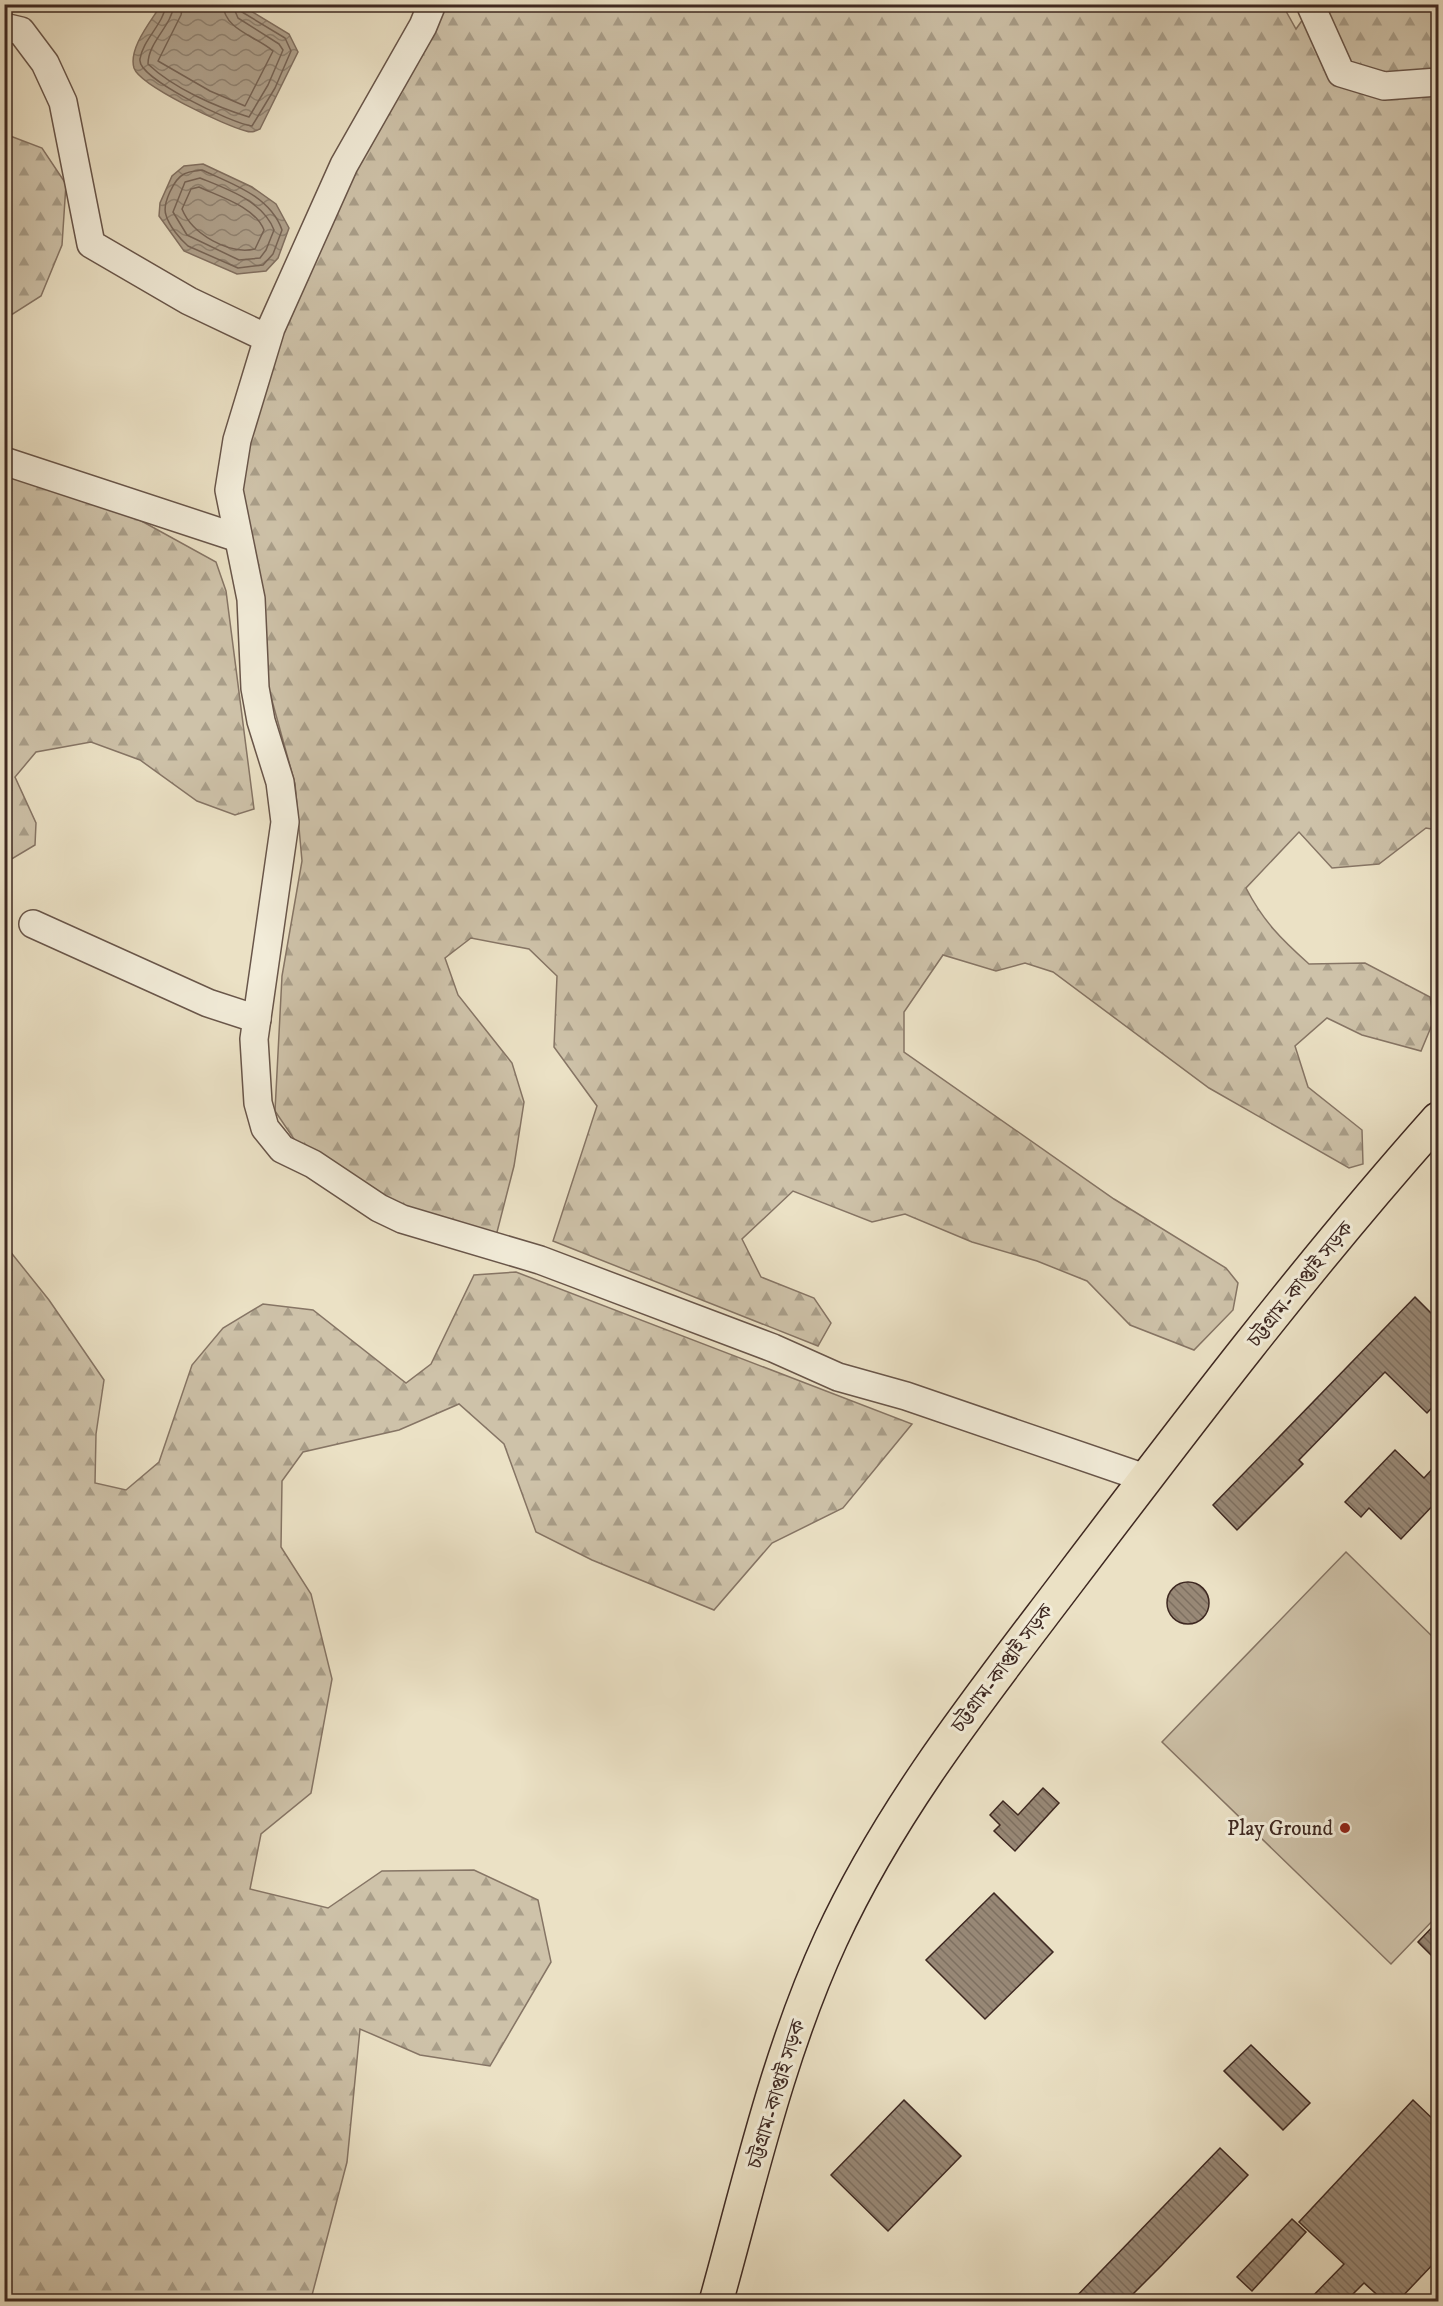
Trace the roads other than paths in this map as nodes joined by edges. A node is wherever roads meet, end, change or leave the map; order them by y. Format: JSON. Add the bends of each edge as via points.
{"nodes":[{"id":1,"x":432,"y":4,"type":"edge"},
{"id":2,"x":1310,"y":4,"type":"edge"},
{"id":3,"x":4,"y":27,"type":"edge"},
{"id":4,"x":1438,"y":82,"type":"edge"},
{"id":5,"x":267,"y":338,"type":"junction"},
{"id":6,"x":4,"y":461,"type":"edge"},
{"id":7,"x":238,"y":538,"type":"junction"},
{"id":8,"x":33,"y":924,"type":"dead end"},
{"id":9,"x":257,"y":1020,"type":"junction"},
{"id":10,"x":1438,"y":1119,"type":"edge"},
{"id":11,"x":1145,"y":1478,"type":"junction"},
{"id":12,"x":716,"y":2301,"type":"edge"}],
"edges":[{"from":1,"to":5,"type":"street","via":[[344,165]]},
{"from":2,"to":4,"type":"street","via":[[1341,73],[1384,86]]},
{"from":3,"to":5,"type":"street","via":[[21,31],[45,63],[63,102],[91,244],[189,301]]},
{"from":5,"to":7,"type":"street","via":[[237,440],[229,490]]},
{"from":6,"to":7,"type":"street"},
{"from":7,"to":9,"type":"street","via":[[251,599],[255,688],[280,782],[285,822]]},
{"from":8,"to":9,"type":"street","via":[[208,1003]]},
{"from":9,"to":11,"type":"street","via":[[254,1039],[258,1103],[265,1128],[282,1149],[313,1164],[379,1208],[402,1219],[540,1260],[773,1348],[838,1377],[906,1396]]},
{"from":10,"to":11,"type":"main road","name":"চট্টগ্রাম-কাপ্তাই সড়ক","via":[[1271,1318]]},
{"from":11,"to":12,"type":"main road","name":"চট্টগ্রাম-কাপ্তাই সড়ক","via":[[957,1727],[908,1798],[866,1870],[831,1938],[793,2031]]}]}
